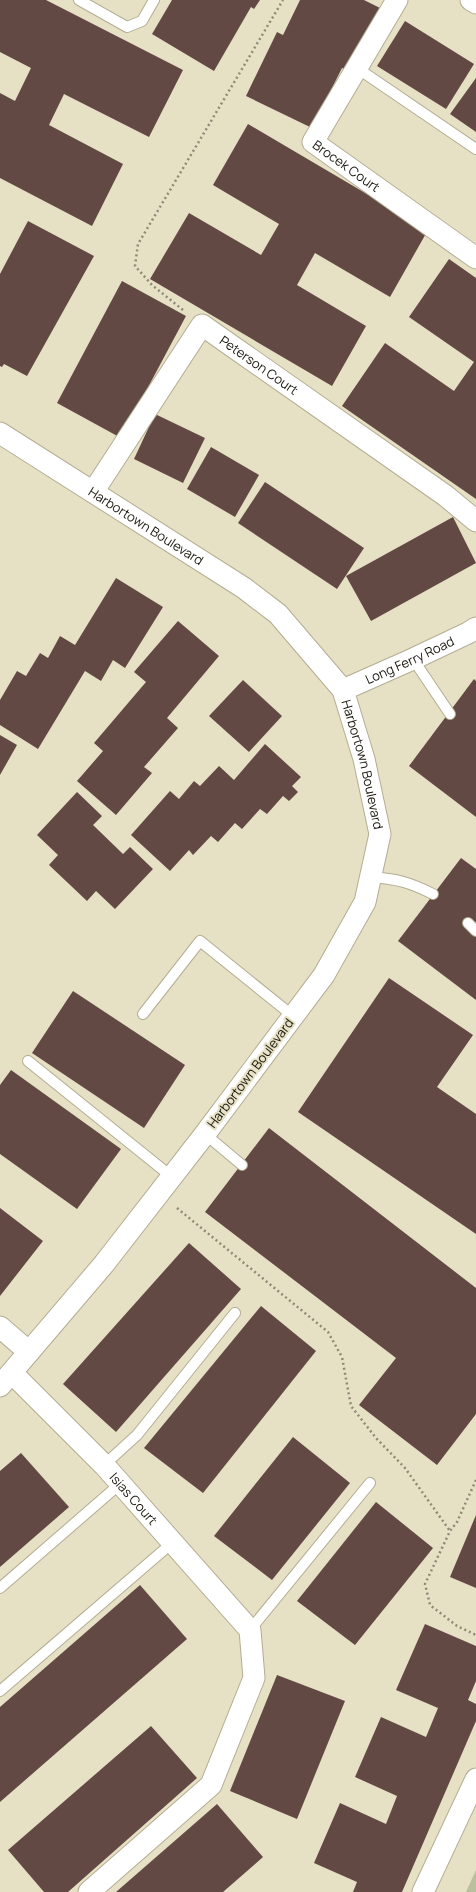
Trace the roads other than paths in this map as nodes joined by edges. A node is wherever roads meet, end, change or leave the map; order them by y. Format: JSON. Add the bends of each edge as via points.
{"nodes":[{"id":1,"x":79,"y":0,"type":"edge"},
{"id":2,"x":154,"y":0,"type":"edge"},
{"id":3,"x":397,"y":0,"type":"edge"},
{"id":4,"x":471,"y":0,"type":"edge"},
{"id":5,"x":476,"y":3,"type":"edge"},
{"id":6,"x":357,"y":68,"type":"junction"},
{"id":7,"x":476,"y":149,"type":"edge"},
{"id":8,"x":476,"y":258,"type":"edge"},
{"id":9,"x":0,"y":433,"type":"edge"},
{"id":10,"x":93,"y":492,"type":"junction"},
{"id":11,"x":476,"y":521,"type":"edge"},
{"id":12,"x":476,"y":628,"type":"edge"},
{"id":13,"x":413,"y":659,"type":"junction"},
{"id":14,"x":343,"y":690,"type":"junction"},
{"id":15,"x":450,"y":714,"type":"dead end"},
{"id":16,"x":371,"y":877,"type":"junction"},
{"id":17,"x":433,"y":894,"type":"dead end"},
{"id":18,"x":468,"y":923,"type":"dead end"},
{"id":19,"x":476,"y":931,"type":"edge"},
{"id":20,"x":143,"y":1014,"type":"dead end"},
{"id":21,"x":293,"y":1016,"type":"junction"},
{"id":22,"x":28,"y":1062,"type":"dead end"},
{"id":23,"x":205,"y":1134,"type":"junction"},
{"id":24,"x":242,"y":1166,"type":"dead end"},
{"id":25,"x":172,"y":1177,"type":"junction"},
{"id":26,"x":235,"y":1313,"type":"dead end"},
{"id":27,"x":0,"y":1327,"type":"edge"},
{"id":28,"x":29,"y":1352,"type":"junction"},
{"id":29,"x":6,"y":1379,"type":"edge"},
{"id":30,"x":104,"y":1465,"type":"junction"},
{"id":31,"x":121,"y":1483,"type":"junction"},
{"id":32,"x":370,"y":1483,"type":"dead end"},
{"id":33,"x":172,"y":1543,"type":"junction"},
{"id":34,"x":0,"y":1588,"type":"edge"},
{"id":35,"x":250,"y":1630,"type":"junction"},
{"id":36,"x":0,"y":1691,"type":"edge"},
{"id":37,"x":476,"y":1779,"type":"edge"},
{"id":38,"x":89,"y":1892,"type":"edge"},
{"id":39,"x":423,"y":1892,"type":"edge"}],
"edges":[{"from":1,"to":2,"type":"lane","via":[[127,27],[142,21]]},
{"from":3,"to":6,"type":"street","name":"Brocek Court"},
{"from":4,"to":5,"type":"street"},
{"from":6,"to":7,"type":"lane"},
{"from":6,"to":8,"type":"street","name":"Brocek Court","via":[[313,142]]},
{"from":9,"to":10,"type":"street","name":"Harbortown Boulevard"},
{"from":10,"to":11,"type":"street","name":"Peterson Court","via":[[202,325],[446,496]]},
{"from":10,"to":14,"type":"street","name":"Harbortown Boulevard","via":[[244,588],[278,614]]},
{"from":12,"to":13,"type":"street","name":"Long Ferry Road"},
{"from":13,"to":14,"type":"street","name":"Long Ferry Road"},
{"from":13,"to":15,"type":"lane"},
{"from":14,"to":16,"type":"street","name":"Harbortown Boulevard","via":[[364,759],[380,834]]},
{"from":16,"to":17,"type":"lane","via":[[411,883]]},
{"from":16,"to":21,"type":"street","name":"Harbortown Boulevard","via":[[366,902],[324,975]]},
{"from":18,"to":19,"type":"lane"},
{"from":20,"to":21,"type":"lane","via":[[200,941]]},
{"from":21,"to":23,"type":"street","name":"Harbortown Boulevard"},
{"from":22,"to":25,"type":"lane"},
{"from":23,"to":24,"type":"lane"},
{"from":23,"to":25,"type":"street","name":"Harbortown Boulevard"},
{"from":25,"to":28,"type":"street","name":"Harbortown Boulevard","via":[[104,1264]]},
{"from":26,"to":30,"type":"lane","via":[[137,1435]]},
{"from":27,"to":28,"type":"street"},
{"from":28,"to":29,"type":"street","name":"Harbortown Boulevard"},
{"from":29,"to":30,"type":"street","name":"Isias Court"},
{"from":30,"to":31,"type":"street","name":"Isias Court"},
{"from":31,"to":33,"type":"street","name":"Isias Court"},
{"from":31,"to":34,"type":"lane"},
{"from":32,"to":35,"type":"lane"},
{"from":33,"to":35,"type":"street","name":"Isias Court"},
{"from":33,"to":36,"type":"lane"},
{"from":35,"to":38,"type":"street","via":[[254,1678],[211,1785]]},
{"from":37,"to":39,"type":"street"}]}
